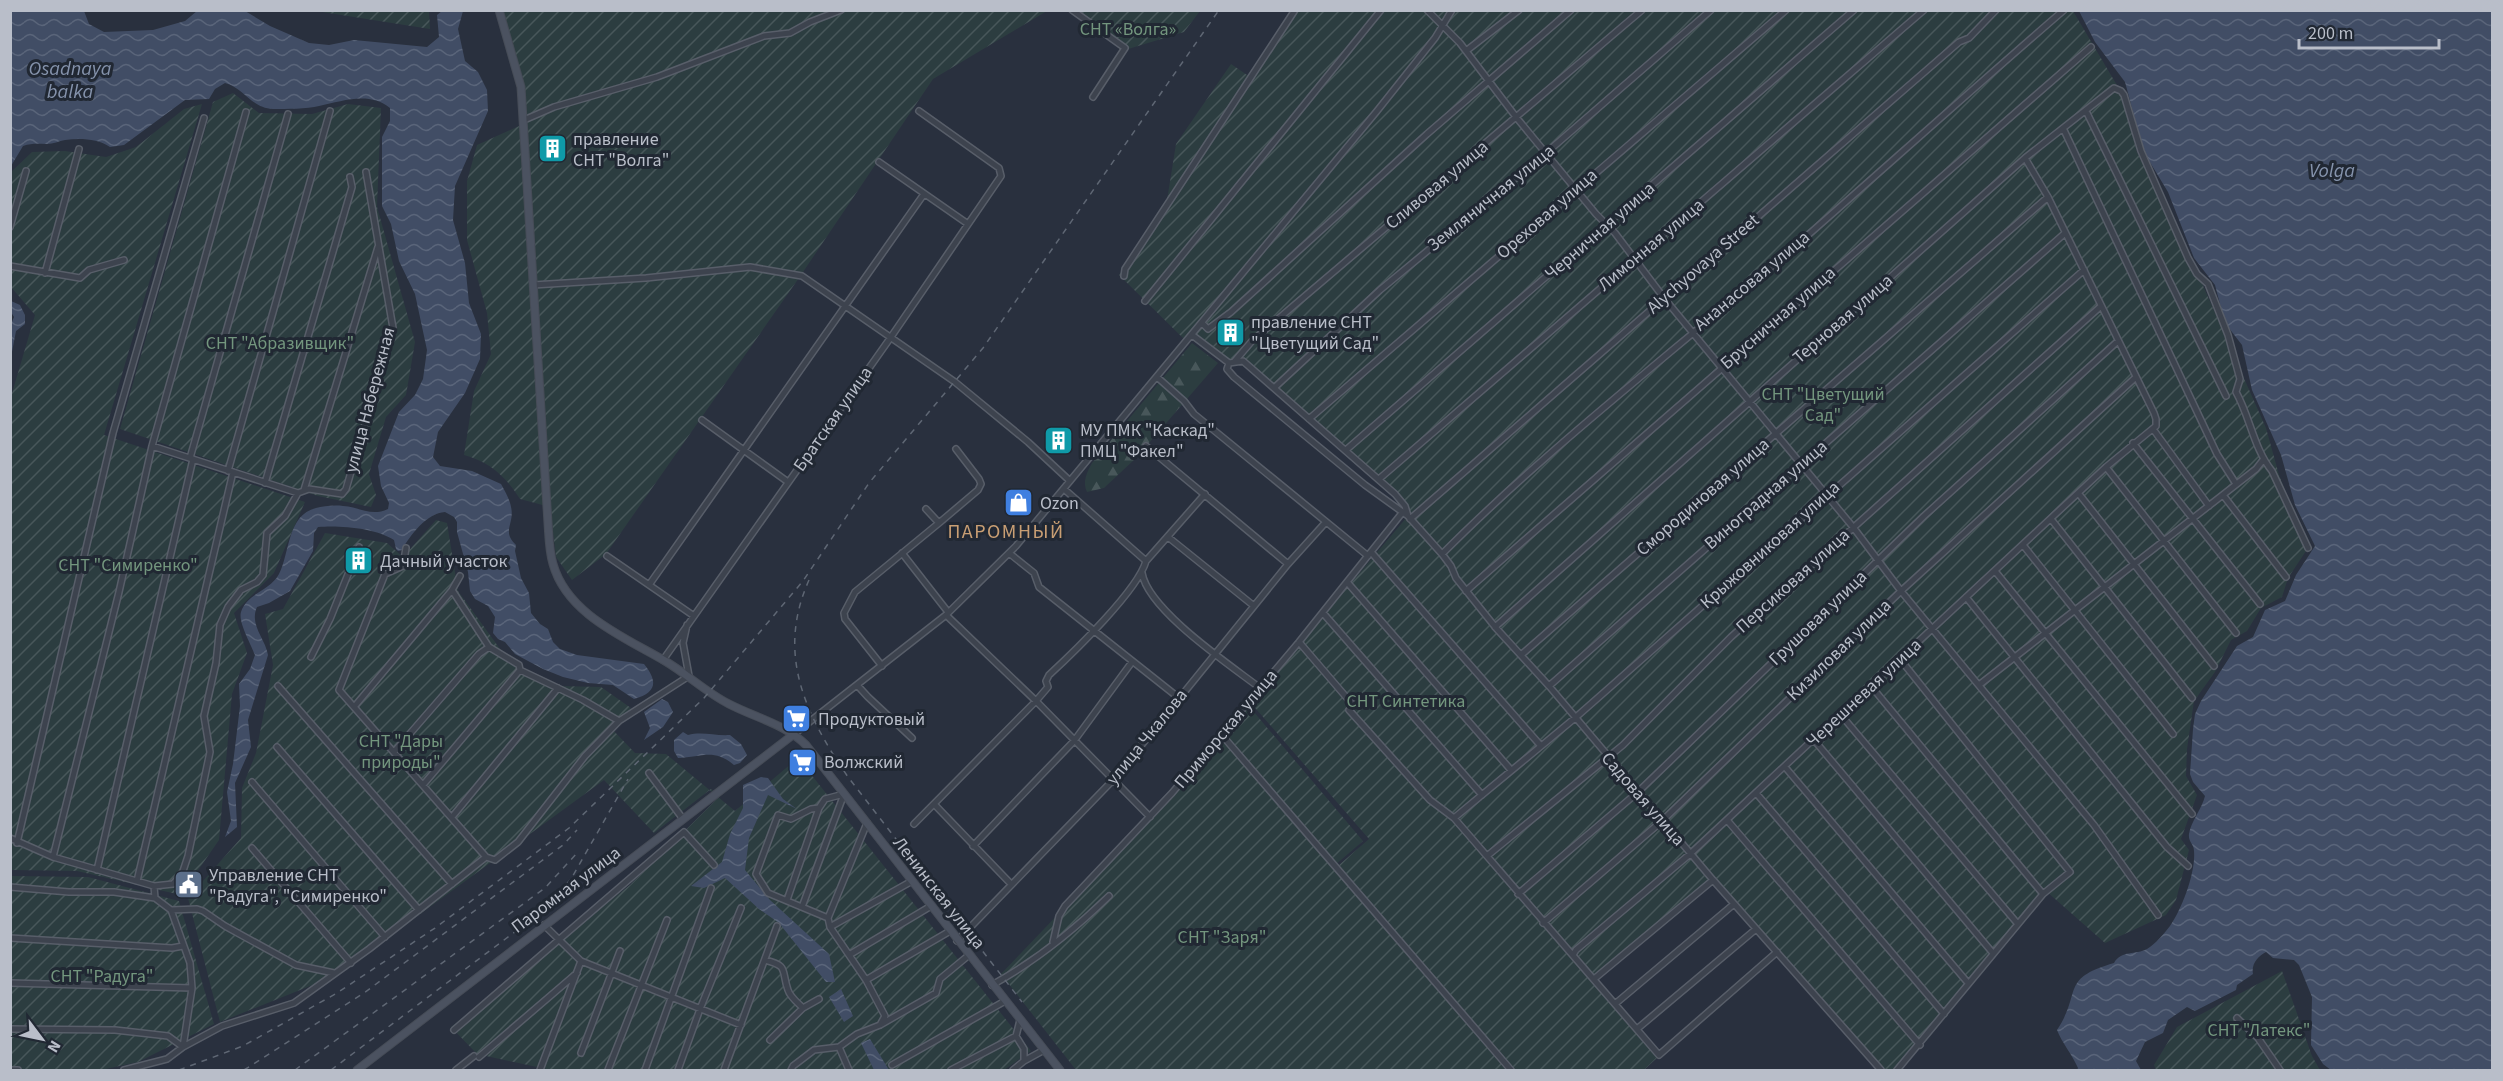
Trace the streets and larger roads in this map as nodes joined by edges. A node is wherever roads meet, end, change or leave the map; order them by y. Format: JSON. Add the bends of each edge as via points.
{"nodes":[{"id":1,"x":499,"y":10,"type":"edge"},
{"id":2,"x":841,"y":10,"type":"edge"},
{"id":3,"x":1072,"y":10,"type":"edge"},
{"id":4,"x":1295,"y":10,"type":"edge"},
{"id":5,"x":1381,"y":10,"type":"edge"},
{"id":6,"x":1427,"y":10,"type":"edge"},
{"id":7,"x":1452,"y":10,"type":"edge"},
{"id":8,"x":1519,"y":10,"type":"edge"},
{"id":9,"x":1571,"y":10,"type":"edge"},
{"id":10,"x":1642,"y":10,"type":"edge"},
{"id":11,"x":1711,"y":10,"type":"edge"},
{"id":12,"x":1786,"y":10,"type":"edge"},
{"id":13,"x":1854,"y":10,"type":"edge"},
{"id":14,"x":1924,"y":10,"type":"edge"},
{"id":15,"x":1996,"y":10,"type":"edge"},
{"id":16,"x":2064,"y":10,"type":"edge"},
{"id":17,"x":1442,"y":27,"type":"junction"},
{"id":18,"x":2091,"y":47,"type":"dead end"},
{"id":19,"x":1466,"y":51,"type":"junction"},
{"id":20,"x":1487,"y":82,"type":"junction"},
{"id":21,"x":1093,"y":97,"type":"dead end"},
{"id":22,"x":330,"y":111,"type":"dead end"},
{"id":23,"x":920,"y":111,"type":"dead end"},
{"id":24,"x":2086,"y":111,"type":"junction"},
{"id":25,"x":246,"y":112,"type":"dead end"},
{"id":26,"x":288,"y":114,"type":"dead end"},
{"id":27,"x":1516,"y":117,"type":"junction"},
{"id":28,"x":204,"y":118,"type":"dead end"},
{"id":29,"x":524,"y":120,"type":"junction"},
{"id":30,"x":2063,"y":129,"type":"junction"},
{"id":31,"x":79,"y":149,"type":"dead end"},
{"id":32,"x":1546,"y":153,"type":"junction"},
{"id":33,"x":2025,"y":158,"type":"junction"},
{"id":34,"x":879,"y":162,"type":"dead end"},
{"id":35,"x":26,"y":171,"type":"dead end"},
{"id":36,"x":366,"y":172,"type":"dead end"},
{"id":37,"x":350,"y":177,"type":"dead end"},
{"id":38,"x":1576,"y":190,"type":"junction"},
{"id":39,"x":924,"y":194,"type":"junction"},
{"id":40,"x":2048,"y":197,"type":"junction"},
{"id":41,"x":968,"y":224,"type":"junction"},
{"id":42,"x":1608,"y":225,"type":"junction"},
{"id":43,"x":10,"y":227,"type":"edge"},
{"id":44,"x":2064,"y":234,"type":"junction"},
{"id":45,"x":378,"y":245,"type":"junction"},
{"id":46,"x":1634,"y":259,"type":"junction"},
{"id":47,"x":124,"y":260,"type":"dead end"},
{"id":48,"x":10,"y":266,"type":"edge"},
{"id":49,"x":2084,"y":270,"type":"junction"},
{"id":50,"x":45,"y":273,"type":"junction"},
{"id":51,"x":1124,"y":276,"type":"dead end"},
{"id":52,"x":532,"y":285,"type":"junction"},
{"id":53,"x":1664,"y":297,"type":"junction"},
{"id":54,"x":1145,"y":301,"type":"dead end"},
{"id":55,"x":846,"y":306,"type":"junction"},
{"id":56,"x":2100,"y":307,"type":"junction"},
{"id":57,"x":1202,"y":323,"type":"junction"},
{"id":58,"x":1693,"y":331,"type":"junction"},
{"id":59,"x":1192,"y":335,"type":"junction"},
{"id":60,"x":891,"y":337,"type":"junction"},
{"id":61,"x":2118,"y":341,"type":"junction"},
{"id":62,"x":1232,"y":363,"type":"junction"},
{"id":63,"x":1722,"y":366,"type":"junction"},
{"id":64,"x":1157,"y":378,"type":"junction"},
{"id":65,"x":2135,"y":378,"type":"junction"},
{"id":66,"x":1274,"y":388,"type":"junction"},
{"id":67,"x":2226,"y":396,"type":"dead end"},
{"id":68,"x":1750,"y":400,"type":"junction"},
{"id":69,"x":1309,"y":418,"type":"junction"},
{"id":70,"x":702,"y":420,"type":"dead end"},
{"id":71,"x":2153,"y":429,"type":"junction"},
{"id":72,"x":1776,"y":433,"type":"junction"},
{"id":73,"x":2133,"y":444,"type":"junction"},
{"id":74,"x":152,"y":446,"type":"junction"},
{"id":75,"x":1146,"y":446,"type":"dead end"},
{"id":76,"x":956,"y":449,"type":"dead end"},
{"id":77,"x":744,"y":450,"type":"junction"},
{"id":78,"x":1346,"y":450,"type":"junction"},
{"id":79,"x":192,"y":459,"type":"junction"},
{"id":80,"x":2263,"y":460,"type":"junction"},
{"id":81,"x":1801,"y":465,"type":"junction"},
{"id":82,"x":2106,"y":467,"type":"junction"},
{"id":83,"x":230,"y":471,"type":"junction"},
{"id":84,"x":1379,"y":479,"type":"junction"},
{"id":85,"x":1070,"y":481,"type":"junction"},
{"id":86,"x":788,"y":482,"type":"junction"},
{"id":87,"x":265,"y":483,"type":"junction"},
{"id":88,"x":2236,"y":484,"type":"junction"},
{"id":89,"x":1064,"y":489,"type":"junction"},
{"id":90,"x":304,"y":490,"type":"junction"},
{"id":91,"x":298,"y":493,"type":"junction"},
{"id":92,"x":1205,"y":494,"type":"junction"},
{"id":93,"x":2079,"y":494,"type":"junction"},
{"id":94,"x":1827,"y":495,"type":"junction"},
{"id":95,"x":2223,"y":495,"type":"junction"},
{"id":96,"x":2209,"y":506,"type":"junction"},
{"id":97,"x":926,"y":509,"type":"dead end"},
{"id":98,"x":1408,"y":518,"type":"junction"},
{"id":99,"x":2051,"y":519,"type":"junction"},
{"id":100,"x":2194,"y":519,"type":"junction"},
{"id":101,"x":939,"y":523,"type":"junction"},
{"id":102,"x":1325,"y":523,"type":"junction"},
{"id":103,"x":1853,"y":527,"type":"junction"},
{"id":104,"x":1168,"y":537,"type":"junction"},
{"id":105,"x":2164,"y":542,"type":"junction"},
{"id":106,"x":2023,"y":545,"type":"junction"},
{"id":107,"x":359,"y":547,"type":"dead end"},
{"id":108,"x":406,"y":548,"type":"dead end"},
{"id":109,"x":2308,"y":548,"type":"dead end"},
{"id":110,"x":902,"y":553,"type":"junction"},
{"id":111,"x":1009,"y":553,"type":"junction"},
{"id":112,"x":1370,"y":554,"type":"junction"},
{"id":113,"x":1442,"y":554,"type":"junction"},
{"id":114,"x":608,"y":556,"type":"dead end"},
{"id":115,"x":1146,"y":561,"type":"junction"},
{"id":116,"x":1877,"y":561,"type":"junction"},
{"id":117,"x":1288,"y":564,"type":"junction"},
{"id":118,"x":2135,"y":565,"type":"junction"},
{"id":119,"x":1995,"y":571,"type":"junction"},
{"id":120,"x":1142,"y":573,"type":"junction"},
{"id":121,"x":460,"y":576,"type":"dead end"},
{"id":122,"x":2286,"y":577,"type":"dead end"},
{"id":123,"x":1347,"y":582,"type":"junction"},
{"id":124,"x":649,"y":585,"type":"junction"},
{"id":125,"x":2105,"y":587,"type":"junction"},
{"id":126,"x":452,"y":590,"type":"junction"},
{"id":127,"x":1466,"y":591,"type":"junction"},
{"id":128,"x":1901,"y":591,"type":"junction"},
{"id":129,"x":1966,"y":597,"type":"junction"},
{"id":130,"x":2260,"y":604,"type":"dead end"},
{"id":131,"x":1254,"y":606,"type":"junction"},
{"id":132,"x":1323,"y":612,"type":"junction"},
{"id":133,"x":2075,"y":612,"type":"junction"},
{"id":134,"x":947,"y":613,"type":"junction"},
{"id":135,"x":694,"y":615,"type":"junction"},
{"id":136,"x":687,"y":625,"type":"junction"},
{"id":137,"x":1495,"y":627,"type":"junction"},
{"id":138,"x":1933,"y":628,"type":"junction"},
{"id":139,"x":1094,"y":630,"type":"junction"},
{"id":140,"x":2236,"y":633,"type":"dead end"},
{"id":141,"x":2045,"y":635,"type":"junction"},
{"id":142,"x":1299,"y":642,"type":"junction"},
{"id":143,"x":489,"y":647,"type":"junction"},
{"id":144,"x":1215,"y":654,"type":"junction"},
{"id":145,"x":1521,"y":655,"type":"junction"},
{"id":146,"x":311,"y":657,"type":"dead end"},
{"id":147,"x":2016,"y":657,"type":"junction"},
{"id":148,"x":1900,"y":659,"type":"junction"},
{"id":149,"x":663,"y":660,"type":"junction"},
{"id":150,"x":1132,"y":662,"type":"junction"},
{"id":151,"x":882,"y":666,"type":"junction"},
{"id":152,"x":2214,"y":666,"type":"dead end"},
{"id":153,"x":520,"y":670,"type":"junction"},
{"id":154,"x":689,"y":676,"type":"junction"},
{"id":155,"x":858,"y":685,"type":"junction"},
{"id":156,"x":1979,"y":685,"type":"junction"},
{"id":157,"x":278,"y":686,"type":"dead end"},
{"id":158,"x":1549,"y":686,"type":"junction"},
{"id":159,"x":1871,"y":686,"type":"junction"},
{"id":160,"x":558,"y":688,"type":"junction"},
{"id":161,"x":1260,"y":688,"type":"junction"},
{"id":162,"x":1179,"y":698,"type":"junction"},
{"id":163,"x":2192,"y":698,"type":"dead end"},
{"id":164,"x":1036,"y":701,"type":"junction"},
{"id":165,"x":354,"y":707,"type":"junction"},
{"id":166,"x":1841,"y":715,"type":"junction"},
{"id":167,"x":1575,"y":718,"type":"junction"},
{"id":168,"x":619,"y":721,"type":"junction"},
{"id":169,"x":794,"y":734,"type":"junction"},
{"id":170,"x":1221,"y":734,"type":"junction"},
{"id":171,"x":2173,"y":734,"type":"dead end"},
{"id":172,"x":912,"y":738,"type":"dead end"},
{"id":173,"x":1814,"y":740,"type":"junction"},
{"id":174,"x":1074,"y":741,"type":"junction"},
{"id":175,"x":1541,"y":746,"type":"junction"},
{"id":176,"x":277,"y":747,"type":"dead end"},
{"id":177,"x":394,"y":752,"type":"junction"},
{"id":178,"x":1607,"y":756,"type":"junction"},
{"id":179,"x":1785,"y":767,"type":"junction"},
{"id":180,"x":1511,"y":770,"type":"junction"},
{"id":181,"x":649,"y":773,"type":"dead end"},
{"id":182,"x":1114,"y":779,"type":"junction"},
{"id":183,"x":252,"y":782,"type":"dead end"},
{"id":184,"x":423,"y":785,"type":"junction"},
{"id":185,"x":1638,"y":792,"type":"junction"},
{"id":186,"x":1756,"y":793,"type":"junction"},
{"id":187,"x":844,"y":794,"type":"junction"},
{"id":188,"x":1482,"y":795,"type":"junction"},
{"id":189,"x":934,"y":804,"type":"junction"},
{"id":190,"x":819,"y":808,"type":"junction"},
{"id":191,"x":2192,"y":814,"type":"dead end"},
{"id":192,"x":452,"y":817,"type":"junction"},
{"id":193,"x":1150,"y":817,"type":"junction"},
{"id":194,"x":1454,"y":818,"type":"junction"},
{"id":195,"x":683,"y":819,"type":"junction"},
{"id":196,"x":1662,"y":820,"type":"junction"},
{"id":197,"x":1727,"y":820,"type":"junction"},
{"id":198,"x":867,"y":823,"type":"junction"},
{"id":199,"x":914,"y":824,"type":"dead end"},
{"id":200,"x":10,"y":838,"type":"edge"},
{"id":201,"x":17,"y":843,"type":"junction"},
{"id":202,"x":973,"y":846,"type":"junction"},
{"id":203,"x":252,"y":848,"type":"dead end"},
{"id":204,"x":1690,"y":854,"type":"junction"},
{"id":205,"x":1487,"y":856,"type":"junction"},
{"id":206,"x":53,"y":857,"type":"junction"},
{"id":207,"x":486,"y":857,"type":"junction"},
{"id":208,"x":714,"y":865,"type":"dead end"},
{"id":209,"x":2188,"y":866,"type":"dead end"},
{"id":210,"x":97,"y":870,"type":"junction"},
{"id":211,"x":1713,"y":880,"type":"junction"},
{"id":212,"x":137,"y":881,"type":"junction"},
{"id":213,"x":912,"y":881,"type":"junction"},
{"id":214,"x":452,"y":884,"type":"junction"},
{"id":215,"x":1011,"y":884,"type":"junction"},
{"id":216,"x":154,"y":886,"type":"junction"},
{"id":217,"x":10,"y":887,"type":"edge"},
{"id":218,"x":711,"y":888,"type":"dead end"},
{"id":219,"x":1518,"y":894,"type":"junction"},
{"id":220,"x":2043,"y":894,"type":"junction"},
{"id":221,"x":1109,"y":896,"type":"dead end"},
{"id":222,"x":154,"y":898,"type":"junction"},
{"id":223,"x":787,"y":900,"type":"junction"},
{"id":224,"x":1734,"y":904,"type":"junction"},
{"id":225,"x":931,"y":906,"type":"junction"},
{"id":226,"x":802,"y":907,"type":"junction"},
{"id":227,"x":741,"y":908,"type":"dead end"},
{"id":228,"x":171,"y":910,"type":"junction"},
{"id":229,"x":419,"y":910,"type":"junction"},
{"id":230,"x":2158,"y":915,"type":"dead end"},
{"id":231,"x":828,"y":918,"type":"junction"},
{"id":232,"x":667,"y":920,"type":"dead end"},
{"id":233,"x":1544,"y":923,"type":"junction"},
{"id":234,"x":2017,"y":923,"type":"junction"},
{"id":235,"x":544,"y":925,"type":"junction"},
{"id":236,"x":777,"y":926,"type":"dead end"},
{"id":237,"x":830,"y":927,"type":"junction"},
{"id":238,"x":1756,"y":929,"type":"junction"},
{"id":239,"x":950,"y":932,"type":"junction"},
{"id":240,"x":385,"y":937,"type":"junction"},
{"id":241,"x":10,"y":938,"type":"edge"},
{"id":242,"x":559,"y":939,"type":"junction"},
{"id":243,"x":957,"y":940,"type":"junction"},
{"id":244,"x":1053,"y":942,"type":"junction"},
{"id":245,"x":183,"y":946,"type":"junction"},
{"id":246,"x":620,"y":951,"type":"dead end"},
{"id":247,"x":1777,"y":952,"type":"junction"},
{"id":248,"x":1992,"y":952,"type":"junction"},
{"id":249,"x":849,"y":955,"type":"junction"},
{"id":250,"x":969,"y":955,"type":"junction"},
{"id":251,"x":1573,"y":955,"type":"junction"},
{"id":252,"x":765,"y":960,"type":"junction"},
{"id":253,"x":581,"y":961,"type":"junction"},
{"id":254,"x":351,"y":963,"type":"junction"},
{"id":255,"x":334,"y":973,"type":"junction"},
{"id":256,"x":577,"y":973,"type":"junction"},
{"id":257,"x":612,"y":974,"type":"junction"},
{"id":258,"x":1594,"y":979,"type":"junction"},
{"id":259,"x":867,"y":980,"type":"junction"},
{"id":260,"x":10,"y":983,"type":"edge"},
{"id":261,"x":1968,"y":983,"type":"junction"},
{"id":262,"x":641,"y":985,"type":"junction"},
{"id":263,"x":992,"y":985,"type":"junction"},
{"id":264,"x":192,"y":988,"type":"junction"},
{"id":265,"x":670,"y":999,"type":"junction"},
{"id":266,"x":819,"y":999,"type":"dead end"},
{"id":267,"x":1005,"y":1001,"type":"junction"},
{"id":268,"x":1615,"y":1005,"type":"junction"},
{"id":269,"x":803,"y":1008,"type":"junction"},
{"id":270,"x":700,"y":1009,"type":"junction"},
{"id":271,"x":1944,"y":1014,"type":"junction"},
{"id":272,"x":2237,"y":1018,"type":"dead end"},
{"id":273,"x":1020,"y":1020,"type":"junction"},
{"id":274,"x":741,"y":1025,"type":"junction"},
{"id":275,"x":880,"y":1025,"type":"junction"},
{"id":276,"x":10,"y":1029,"type":"edge"},
{"id":277,"x":1637,"y":1029,"type":"junction"},
{"id":278,"x":454,"y":1030,"type":"dead end"},
{"id":279,"x":1016,"y":1036,"type":"junction"},
{"id":280,"x":770,"y":1040,"type":"dead end"},
{"id":281,"x":1920,"y":1045,"type":"junction"},
{"id":282,"x":183,"y":1047,"type":"junction"},
{"id":283,"x":838,"y":1047,"type":"junction"},
{"id":284,"x":1044,"y":1050,"type":"junction"},
{"id":285,"x":581,"y":1053,"type":"dead end"},
{"id":286,"x":1024,"y":1062,"type":"junction"},
{"id":287,"x":892,"y":1065,"type":"dead end"},
{"id":288,"x":10,"y":1071,"type":"edge"},
{"id":289,"x":18,"y":1071,"type":"edge"},
{"id":290,"x":124,"y":1071,"type":"edge"},
{"id":291,"x":357,"y":1071,"type":"edge"},
{"id":292,"x":456,"y":1071,"type":"edge"},
{"id":293,"x":540,"y":1071,"type":"edge"},
{"id":294,"x":608,"y":1071,"type":"edge"},
{"id":295,"x":645,"y":1071,"type":"edge"},
{"id":296,"x":678,"y":1071,"type":"edge"},
{"id":297,"x":724,"y":1071,"type":"edge"},
{"id":298,"x":791,"y":1071,"type":"edge"},
{"id":299,"x":849,"y":1071,"type":"edge"},
{"id":300,"x":951,"y":1071,"type":"edge"},
{"id":301,"x":1013,"y":1071,"type":"edge"},
{"id":302,"x":1060,"y":1071,"type":"edge"},
{"id":303,"x":1511,"y":1071,"type":"edge"},
{"id":304,"x":1881,"y":1071,"type":"edge"},
{"id":305,"x":1898,"y":1071,"type":"edge"},
{"id":306,"x":2280,"y":1071,"type":"edge"}],
"edges":[{"from":1,"to":29,"type":"street","via":[[521,87]]},
{"from":2,"to":29,"type":"street","via":[[790,33],[764,36],[657,77],[554,107]]},
{"from":3,"to":21,"type":"street","via":[[1125,48]]},
{"from":4,"to":51,"type":"street","via":[[1130,261]]},
{"from":5,"to":54,"type":"street"},
{"from":6,"to":17,"type":"street"},
{"from":7,"to":17,"type":"street"},
{"from":8,"to":19,"type":"street"},
{"from":9,"to":20,"type":"street"},
{"from":10,"to":27,"type":"street","name":"Сливовая улица"},
{"from":11,"to":32,"type":"street","name":"Земляничная улица"},
{"from":12,"to":38,"type":"street","name":"Ореховая улица"},
{"from":13,"to":42,"type":"street","name":"Черничная улица"},
{"from":14,"to":46,"type":"street","name":"Лимонная улица"},
{"from":15,"to":53,"type":"street","name":"Alychyovaya Street","via":[[1970,38],[1959,42]]},
{"from":16,"to":58,"type":"street","name":"Ананасовая улица"},
{"from":17,"to":19,"type":"street"},
{"from":17,"to":57,"type":"street"},
{"from":18,"to":63,"type":"street","name":"Брусничная улица"},
{"from":19,"to":20,"type":"street"},
{"from":20,"to":27,"type":"street"},
{"from":20,"to":57,"type":"street","via":[[1231,312],[1208,329]]},
{"from":22,"to":83,"type":"street"},
{"from":23,"to":41,"type":"street","name":"Братская улица","via":[[999,168],[1000,176]]},
{"from":24,"to":30,"type":"street","name":"Терновая улица"},
{"from":24,"to":67,"type":"street"},
{"from":24,"to":80,"type":"street","name":"Терновая улица","via":[[2114,88],[2124,95],[2141,152],[2188,258],[2208,284],[2228,335],[2239,375],[2236,392]]},
{"from":25,"to":74,"type":"street"},
{"from":26,"to":79,"type":"street"},
{"from":27,"to":32,"type":"street"},
{"from":27,"to":62,"type":"street","name":"Сливовая улица","via":[[1260,334]]},
{"from":28,"to":201,"type":"street","via":[[113,433]]},
{"from":29,"to":52,"type":"street"},
{"from":30,"to":33,"type":"street","name":"Терновая улица"},
{"from":30,"to":88,"type":"street","via":[[2217,454]]},
{"from":31,"to":50,"type":"street"},
{"from":32,"to":38,"type":"street"},
{"from":32,"to":66,"type":"street","name":"Земляничная улица","via":[[1380,290]]},
{"from":33,"to":40,"type":"street"},
{"from":33,"to":68,"type":"street","name":"Терновая улица"},
{"from":34,"to":39,"type":"street"},
{"from":35,"to":43,"type":"street"},
{"from":36,"to":45,"type":"street","name":"улица Набережная"},
{"from":37,"to":87,"type":"street","via":[[352,187]]},
{"from":38,"to":42,"type":"street"},
{"from":38,"to":69,"type":"street","name":"Ореховая улица"},
{"from":39,"to":41,"type":"street"},
{"from":39,"to":55,"type":"street"},
{"from":40,"to":44,"type":"street"},
{"from":40,"to":72,"type":"street","name":"Смородиновая улица"},
{"from":41,"to":60,"type":"street","name":"Братская улица"},
{"from":42,"to":46,"type":"street"},
{"from":42,"to":78,"type":"street","name":"Черничная улица"},
{"from":44,"to":49,"type":"street"},
{"from":44,"to":81,"type":"street","name":"Виноградная улица"},
{"from":45,"to":90,"type":"street"},
{"from":45,"to":90,"type":"street","name":"улица Набережная","via":[[393,328],[346,489],[342,494]]},
{"from":46,"to":53,"type":"street"},
{"from":46,"to":84,"type":"street","name":"Лимонная улица"},
{"from":47,"to":50,"type":"street","via":[[89,270],[80,279]]},
{"from":48,"to":50,"type":"street"},
{"from":49,"to":56,"type":"street"},
{"from":49,"to":94,"type":"street","name":"Крыжовниковая улица"},
{"from":52,"to":55,"type":"street","via":[[750,267],[802,276]]},
{"from":52,"to":149,"type":"street","via":[[551,557],[564,589],[579,605],[614,633]]},
{"from":53,"to":58,"type":"street"},
{"from":53,"to":98,"type":"street","name":"Alychyovaya Street"},
{"from":55,"to":60,"type":"street"},
{"from":55,"to":77,"type":"street"},
{"from":56,"to":61,"type":"street"},
{"from":56,"to":103,"type":"street","name":"Персиковая улица"},
{"from":57,"to":59,"type":"street"},
{"from":58,"to":63,"type":"street"},
{"from":58,"to":113,"type":"street","name":"Ананасовая улица"},
{"from":59,"to":62,"type":"street"},
{"from":59,"to":64,"type":"street"},
{"from":60,"to":85,"type":"street","via":[[987,407]]},
{"from":60,"to":86,"type":"street","name":"Братская улица"},
{"from":61,"to":65,"type":"street"},
{"from":61,"to":116,"type":"street","name":"Грушовая улица"},
{"from":62,"to":66,"type":"street","via":[[1243,361]]},
{"from":62,"to":98,"type":"street","via":[[1227,369],[1234,376]]},
{"from":63,"to":68,"type":"street"},
{"from":63,"to":127,"type":"street","name":"Брусничная улица"},
{"from":64,"to":85,"type":"street"},
{"from":64,"to":102,"type":"street","via":[[1194,414]]},
{"from":65,"to":71,"type":"street","via":[[2156,418]]},
{"from":65,"to":128,"type":"street","name":"Кизиловая улица"},
{"from":66,"to":69,"type":"street"},
{"from":68,"to":72,"type":"street"},
{"from":68,"to":137,"type":"street","name":"Терновая улица"},
{"from":69,"to":78,"type":"street"},
{"from":70,"to":77,"type":"street"},
{"from":71,"to":73,"type":"street","name":"Черешневая улица"},
{"from":71,"to":96,"type":"street"},
{"from":72,"to":81,"type":"street"},
{"from":72,"to":145,"type":"street","name":"Смородиновая улица"},
{"from":73,"to":82,"type":"street","name":"Черешневая улица"},
{"from":73,"to":100,"type":"street"},
{"from":74,"to":79,"type":"street"},
{"from":74,"to":206,"type":"street"},
{"from":75,"to":92,"type":"street"},
{"from":76,"to":101,"type":"street","via":[[981,484]]},
{"from":77,"to":86,"type":"street"},
{"from":77,"to":124,"type":"street"},
{"from":78,"to":84,"type":"street"},
{"from":79,"to":83,"type":"street"},
{"from":79,"to":210,"type":"street"},
{"from":80,"to":88,"type":"street"},
{"from":80,"to":109,"type":"street","via":[[2272,471]]},
{"from":81,"to":94,"type":"street"},
{"from":81,"to":158,"type":"street","name":"Виноградная улица"},
{"from":82,"to":93,"type":"street","name":"Черешневая улица"},
{"from":82,"to":105,"type":"street"},
{"from":83,"to":87,"type":"street"},
{"from":83,"to":212,"type":"street"},
{"from":84,"to":98,"type":"street","via":[[1402,502]]},
{"from":85,"to":89,"type":"street"},
{"from":86,"to":135,"type":"street","name":"Братская улица"},
{"from":87,"to":91,"type":"street"},
{"from":88,"to":95,"type":"street"},
{"from":89,"to":111,"type":"street"},
{"from":89,"to":115,"type":"street"},
{"from":90,"to":91,"type":"street"},
{"from":91,"to":216,"type":"street","via":[[285,516],[267,533],[263,575],[241,590],[220,625],[204,716],[210,752],[188,856],[176,882]]},
{"from":92,"to":104,"type":"street"},
{"from":92,"to":117,"type":"street"},
{"from":93,"to":99,"type":"street","name":"Черешневая улица"},
{"from":93,"to":118,"type":"street"},
{"from":94,"to":103,"type":"street"},
{"from":94,"to":167,"type":"street","name":"Крыжовниковая улица"},
{"from":95,"to":96,"type":"street"},
{"from":95,"to":122,"type":"street"},
{"from":96,"to":100,"type":"street"},
{"from":97,"to":101,"type":"street"},
{"from":98,"to":112,"type":"street","name":"Приморская улица"},
{"from":98,"to":113,"type":"street","name":"Садовая улица"},
{"from":99,"to":106,"type":"street","name":"Черешневая улица"},
{"from":99,"to":125,"type":"street"},
{"from":100,"to":105,"type":"street"},
{"from":100,"to":130,"type":"street"},
{"from":101,"to":110,"type":"street"},
{"from":102,"to":112,"type":"street"},
{"from":102,"to":117,"type":"street","name":"улица Чкалова"},
{"from":103,"to":116,"type":"street"},
{"from":103,"to":178,"type":"street","name":"Персиковая улица"},
{"from":104,"to":115,"type":"street"},
{"from":104,"to":131,"type":"street"},
{"from":105,"to":118,"type":"street"},
{"from":105,"to":140,"type":"street"},
{"from":106,"to":119,"type":"street","name":"Черешневая улица"},
{"from":106,"to":133,"type":"street"},
{"from":107,"to":146,"type":"street"},
{"from":108,"to":165,"type":"street","via":[[403,566],[385,574],[339,690]]},
{"from":110,"to":134,"type":"street"},
{"from":110,"to":151,"type":"street","via":[[855,592],[844,613]]},
{"from":111,"to":134,"type":"street"},
{"from":111,"to":139,"type":"street","via":[[1034,573],[1039,587]]},
{"from":112,"to":123,"type":"street","name":"Приморская улица"},
{"from":112,"to":175,"type":"street"},
{"from":113,"to":127,"type":"street","name":"Садовая улица"},
{"from":114,"to":124,"type":"street"},
{"from":115,"to":120,"type":"street"},
{"from":116,"to":128,"type":"street"},
{"from":116,"to":185,"type":"street","name":"Грушовая улица"},
{"from":117,"to":131,"type":"street","name":"улица Чкалова"},
{"from":118,"to":125,"type":"street"},
{"from":118,"to":152,"type":"street"},
{"from":119,"to":129,"type":"street","name":"Черешневая улица"},
{"from":119,"to":141,"type":"street"},
{"from":120,"to":139,"type":"street"},
{"from":120,"to":144,"type":"street","via":[[1158,605]]},
{"from":121,"to":126,"type":"street"},
{"from":123,"to":132,"type":"street","name":"Приморская улица"},
{"from":123,"to":180,"type":"street"},
{"from":124,"to":135,"type":"street"},
{"from":125,"to":133,"type":"street"},
{"from":125,"to":163,"type":"street"},
{"from":126,"to":143,"type":"street"},
{"from":126,"to":165,"type":"street"},
{"from":127,"to":137,"type":"street","name":"Садовая улица"},
{"from":128,"to":138,"type":"street"},
{"from":128,"to":196,"type":"street","name":"Кизиловая улица"},
{"from":129,"to":138,"type":"street","name":"Черешневая улица"},
{"from":129,"to":147,"type":"street"},
{"from":131,"to":144,"type":"street","name":"улица Чкалова"},
{"from":132,"to":142,"type":"street","name":"Приморская улица"},
{"from":132,"to":188,"type":"street"},
{"from":133,"to":141,"type":"street"},
{"from":133,"to":171,"type":"street"},
{"from":134,"to":151,"type":"street"},
{"from":134,"to":164,"type":"street"},
{"from":135,"to":136,"type":"street","name":"Братская улица"},
{"from":136,"to":149,"type":"street","name":"Братская улица"},
{"from":136,"to":154,"type":"street","via":[[683,643]]},
{"from":137,"to":145,"type":"street","name":"Садовая улица"},
{"from":138,"to":148,"type":"street","name":"Черешневая улица"},
{"from":138,"to":156,"type":"street"},
{"from":139,"to":150,"type":"street"},
{"from":139,"to":164,"type":"street","via":[[1049,675],[1048,687]]},
{"from":141,"to":147,"type":"street"},
{"from":141,"to":191,"type":"street"},
{"from":142,"to":161,"type":"street","name":"Приморская улица"},
{"from":142,"to":194,"type":"street","via":[[1430,800]]},
{"from":143,"to":153,"type":"street","via":[[519,665]]},
{"from":143,"to":177,"type":"street"},
{"from":144,"to":161,"type":"street"},
{"from":144,"to":162,"type":"street","name":"улица Чкалова"},
{"from":145,"to":158,"type":"street","name":"Садовая улица"},
{"from":147,"to":156,"type":"street"},
{"from":147,"to":209,"type":"street","via":[[2167,847]]},
{"from":148,"to":159,"type":"street","name":"Черешневая улица"},
{"from":148,"to":220,"type":"street","via":[[2070,872]]},
{"from":149,"to":154,"type":"street"},
{"from":150,"to":162,"type":"street"},
{"from":150,"to":174,"type":"street"},
{"from":151,"to":155,"type":"street"},
{"from":153,"to":160,"type":"street"},
{"from":153,"to":184,"type":"street"},
{"from":154,"to":168,"type":"street"},
{"from":154,"to":169,"type":"street","via":[[728,703]]},
{"from":155,"to":169,"type":"street"},
{"from":155,"to":172,"type":"street"},
{"from":156,"to":230,"type":"street","via":[[2094,825]]},
{"from":157,"to":214,"type":"street"},
{"from":158,"to":167,"type":"street","name":"Садовая улица"},
{"from":159,"to":166,"type":"street","name":"Черешневая улица"},
{"from":159,"to":220,"type":"street"},
{"from":160,"to":168,"type":"street"},
{"from":160,"to":192,"type":"street"},
{"from":161,"to":170,"type":"street","name":"Приморская улица"},
{"from":162,"to":182,"type":"street","name":"улица Чкалова"},
{"from":164,"to":174,"type":"street"},
{"from":164,"to":189,"type":"street"},
{"from":165,"to":177,"type":"street"},
{"from":166,"to":173,"type":"street","name":"Черешневая улица"},
{"from":166,"to":234,"type":"street"},
{"from":167,"to":175,"type":"street","name":"Крыжовниковая улица"},
{"from":167,"to":178,"type":"street","name":"Садовая улица"},
{"from":168,"to":207,"type":"street","via":[[585,756],[518,842],[495,860]]},
{"from":169,"to":187,"type":"street","name":"Ленинская улица"},
{"from":169,"to":195,"type":"street","name":"Паромная улица"},
{"from":170,"to":193,"type":"street","name":"Приморская улица"},
{"from":170,"to":303,"type":"street"},
{"from":173,"to":179,"type":"street","name":"Черешневая улица"},
{"from":173,"to":248,"type":"street"},
{"from":174,"to":182,"type":"street"},
{"from":174,"to":202,"type":"street"},
{"from":175,"to":180,"type":"street","name":"Крыжовниковая улица"},
{"from":176,"to":229,"type":"street"},
{"from":177,"to":184,"type":"street"},
{"from":178,"to":185,"type":"street","name":"Садовая улица"},
{"from":178,"to":205,"type":"street","name":"Персиковая улица"},
{"from":179,"to":186,"type":"street","name":"Черешневая улица"},
{"from":179,"to":261,"type":"street"},
{"from":180,"to":188,"type":"street","name":"Крыжовниковая улица"},
{"from":181,"to":195,"type":"street"},
{"from":182,"to":193,"type":"street"},
{"from":182,"to":215,"type":"street","name":"улица Чкалова"},
{"from":183,"to":240,"type":"street"},
{"from":184,"to":192,"type":"street"},
{"from":185,"to":196,"type":"street","name":"Садовая улица"},
{"from":185,"to":219,"type":"street","name":"Грушовая улица"},
{"from":186,"to":197,"type":"street","name":"Черешневая улица"},
{"from":186,"to":271,"type":"street"},
{"from":187,"to":190,"type":"street","via":[[825,799]]},
{"from":187,"to":198,"type":"street","name":"Ленинская улица"},
{"from":187,"to":226,"type":"street"},
{"from":188,"to":194,"type":"street","name":"Крыжовниковая улица"},
{"from":189,"to":199,"type":"street"},
{"from":189,"to":202,"type":"street"},
{"from":190,"to":223,"type":"street"},
{"from":190,"to":223,"type":"street","via":[[791,819],[778,815],[756,874],[768,893]]},
{"from":192,"to":207,"type":"street"},
{"from":193,"to":244,"type":"street","name":"Приморская улица","via":[[1065,906]]},
{"from":194,"to":205,"type":"street"},
{"from":195,"to":235,"type":"street","name":"Паромная улица"},
{"from":196,"to":204,"type":"street","name":"Садовая улица"},
{"from":196,"to":233,"type":"street","name":"Кизиловая улица"},
{"from":197,"to":204,"type":"street","name":"Черешневая улица"},
{"from":197,"to":281,"type":"street"},
{"from":198,"to":213,"type":"street","name":"Ленинская улица"},
{"from":198,"to":231,"type":"street"},
{"from":200,"to":201,"type":"street"},
{"from":201,"to":206,"type":"street"},
{"from":202,"to":215,"type":"street"},
{"from":203,"to":254,"type":"street"},
{"from":204,"to":211,"type":"street","name":"Садовая улица"},
{"from":204,"to":251,"type":"street","name":"Черешневая улица"},
{"from":205,"to":219,"type":"street"},
{"from":206,"to":210,"type":"street"},
{"from":207,"to":214,"type":"street"},
{"from":208,"to":242,"type":"street","via":[[684,832]]},
{"from":210,"to":212,"type":"street"},
{"from":211,"to":224,"type":"street","name":"Садовая улица"},
{"from":211,"to":258,"type":"street"},
{"from":212,"to":216,"type":"street"},
{"from":213,"to":225,"type":"street","name":"Ленинская улица"},
{"from":213,"to":237,"type":"street"},
{"from":214,"to":229,"type":"street"},
{"from":215,"to":243,"type":"street","name":"улица Чкалова"},
{"from":216,"to":222,"type":"street"},
{"from":217,"to":222,"type":"street"},
{"from":218,"to":265,"type":"street"},
{"from":219,"to":233,"type":"street"},
{"from":220,"to":234,"type":"street"},
{"from":221,"to":244,"type":"street","via":[[1079,925]]},
{"from":222,"to":228,"type":"street"},
{"from":223,"to":226,"type":"street"},
{"from":224,"to":238,"type":"street","name":"Садовая улица"},
{"from":224,"to":268,"type":"street"},
{"from":225,"to":239,"type":"street","name":"Ленинская улица"},
{"from":225,"to":249,"type":"street"},
{"from":226,"to":231,"type":"street"},
{"from":227,"to":270,"type":"street"},
{"from":228,"to":245,"type":"street"},
{"from":228,"to":255,"type":"street","via":[[203,911],[296,965]]},
{"from":229,"to":240,"type":"street"},
{"from":231,"to":237,"type":"street"},
{"from":232,"to":262,"type":"street"},
{"from":233,"to":251,"type":"street"},
{"from":234,"to":248,"type":"street"},
{"from":235,"to":242,"type":"street"},
{"from":235,"to":291,"type":"street","name":"Паромная улица"},
{"from":236,"to":252,"type":"street"},
{"from":237,"to":249,"type":"street"},
{"from":238,"to":247,"type":"street","name":"Садовая улица"},
{"from":238,"to":277,"type":"street"},
{"from":239,"to":243,"type":"street","name":"Ленинская улица"},
{"from":239,"to":259,"type":"street"},
{"from":240,"to":254,"type":"street"},
{"from":241,"to":245,"type":"street"},
{"from":242,"to":253,"type":"street"},
{"from":242,"to":278,"type":"street"},
{"from":243,"to":250,"type":"street","name":"Ленинская улица"},
{"from":244,"to":263,"type":"street","via":[[1036,958]]},
{"from":245,"to":264,"type":"street","via":[[190,963]]},
{"from":246,"to":257,"type":"street"},
{"from":247,"to":277,"type":"street","via":[[1659,1055]]},
{"from":247,"to":304,"type":"street","name":"Садовая улица"},
{"from":248,"to":261,"type":"street"},
{"from":249,"to":259,"type":"street"},
{"from":250,"to":263,"type":"street","name":"Ленинская улица"},
{"from":250,"to":275,"type":"street","via":[[940,979],[936,993]]},
{"from":251,"to":258,"type":"street"},
{"from":252,"to":269,"type":"street","via":[[784,969],[788,992]]},
{"from":252,"to":274,"type":"street"},
{"from":253,"to":256,"type":"street"},
{"from":253,"to":257,"type":"street"},
{"from":254,"to":255,"type":"street"},
{"from":255,"to":282,"type":"street","via":[[294,1003],[222,1026]]},
{"from":256,"to":292,"type":"street"},
{"from":256,"to":293,"type":"street"},
{"from":257,"to":262,"type":"street"},
{"from":257,"to":285,"type":"street"},
{"from":258,"to":268,"type":"street"},
{"from":259,"to":275,"type":"street","via":[[885,1016]]},
{"from":260,"to":264,"type":"street"},
{"from":261,"to":271,"type":"street"},
{"from":262,"to":265,"type":"street"},
{"from":262,"to":294,"type":"street"},
{"from":263,"to":267,"type":"street","name":"Ленинская улица"},
{"from":264,"to":282,"type":"street"},
{"from":265,"to":270,"type":"street"},
{"from":265,"to":295,"type":"street"},
{"from":266,"to":269,"type":"street"},
{"from":267,"to":273,"type":"street","name":"Ленинская улица"},
{"from":267,"to":287,"type":"street"},
{"from":268,"to":277,"type":"street"},
{"from":269,"to":280,"type":"street"},
{"from":270,"to":274,"type":"street"},
{"from":270,"to":296,"type":"street"},
{"from":271,"to":281,"type":"street"},
{"from":272,"to":306,"type":"street","via":[[2258,1038]]},
{"from":273,"to":279,"type":"street"},
{"from":273,"to":284,"type":"street","name":"Ленинская улица"},
{"from":274,"to":297,"type":"street"},
{"from":275,"to":283,"type":"street"},
{"from":276,"to":282,"type":"street","via":[[115,1030],[168,1036]]},
{"from":279,"to":286,"type":"street","via":[[1024,1049]]},
{"from":279,"to":300,"type":"street"},
{"from":281,"to":305,"type":"street"},
{"from":282,"to":290,"type":"street","via":[[167,1059]]},
{"from":283,"to":298,"type":"street","via":[[814,1050]]},
{"from":283,"to":299,"type":"street"},
{"from":284,"to":286,"type":"street"},
{"from":284,"to":302,"type":"street","name":"Ленинская улица"},
{"from":286,"to":301,"type":"street"},
{"from":288,"to":289,"type":"street"}]}
